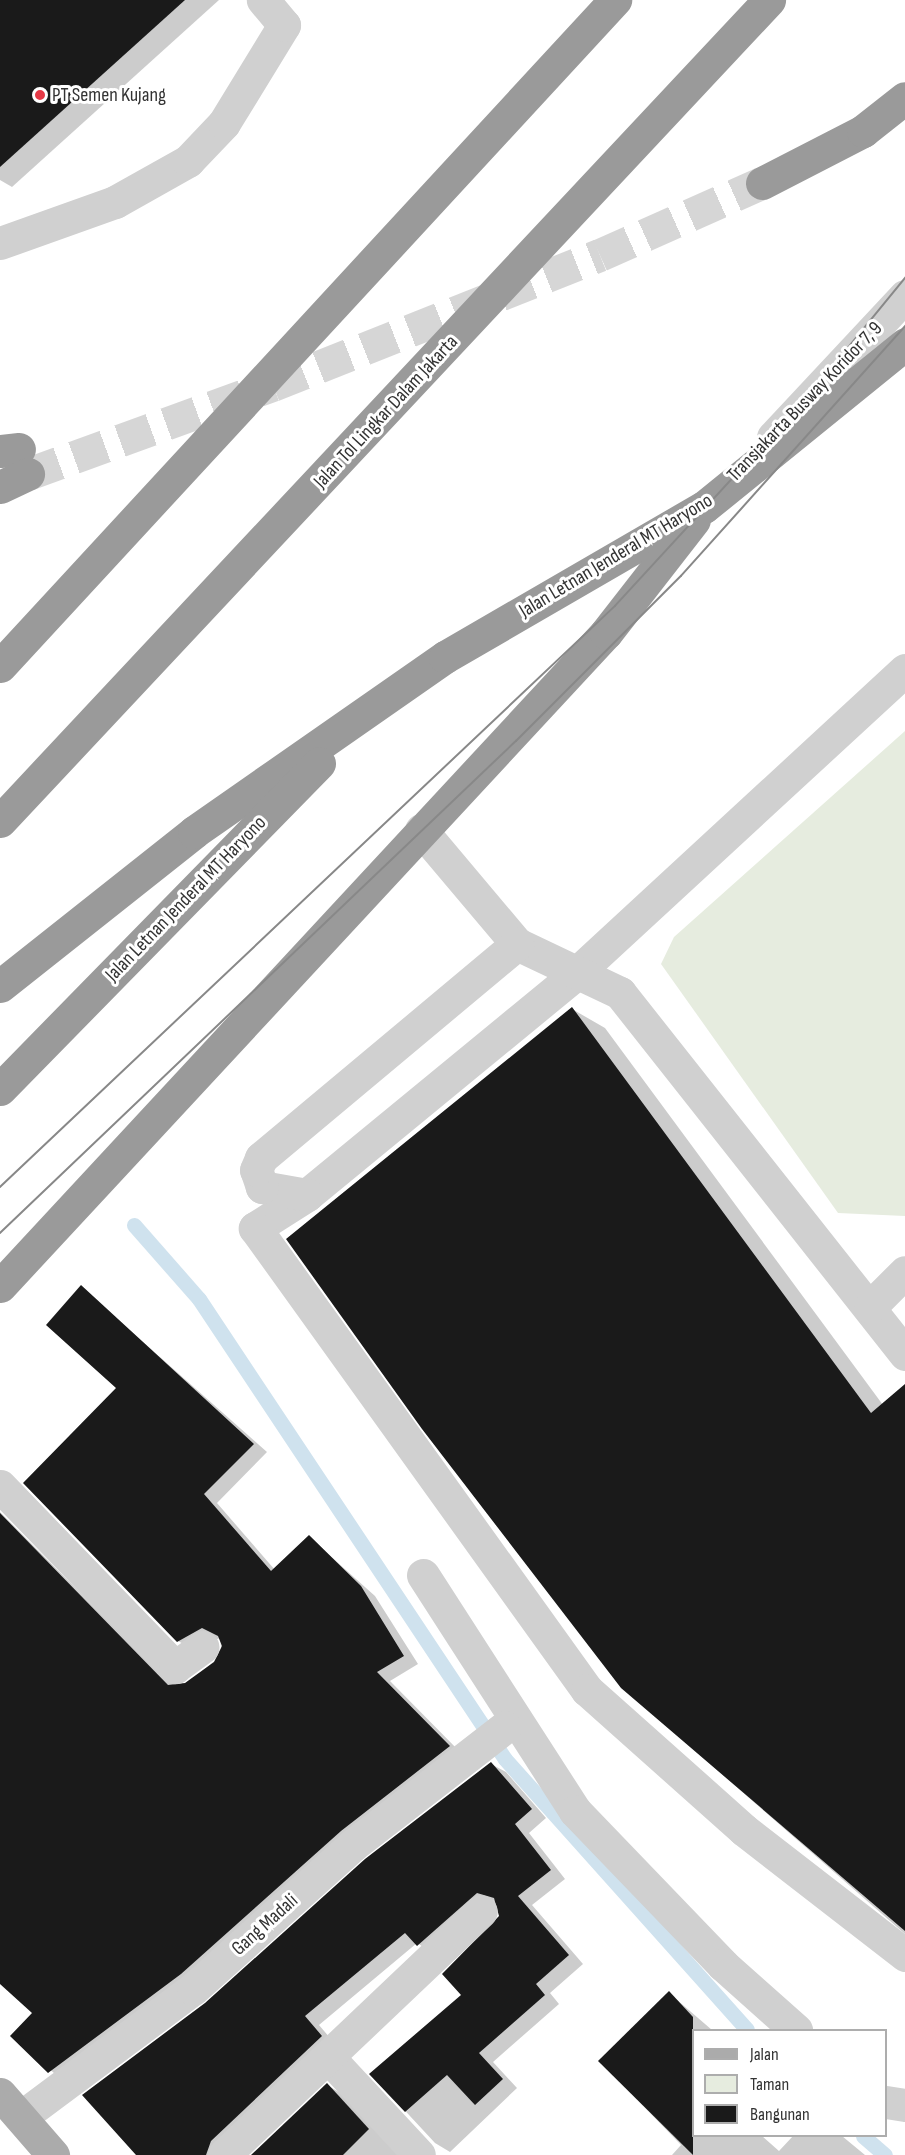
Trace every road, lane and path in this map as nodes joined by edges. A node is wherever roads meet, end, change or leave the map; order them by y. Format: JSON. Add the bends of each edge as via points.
{"nodes":[{"id":1,"x":263,"y":0,"type":"edge"},
{"id":2,"x":615,"y":0,"type":"edge"},
{"id":3,"x":769,"y":0,"type":"edge"},
{"id":4,"x":905,"y":98,"type":"edge"},
{"id":5,"x":905,"y":111,"type":"edge"},
{"id":6,"x":863,"y":130,"type":"junction"},
{"id":7,"x":762,"y":183,"type":"tunnel mouth"},
{"id":8,"x":0,"y":243,"type":"edge"},
{"id":9,"x":905,"y":296,"type":"edge"},
{"id":10,"x":905,"y":344,"type":"edge"},
{"id":11,"x":704,"y":507,"type":"junction"},
{"id":12,"x":0,"y":666,"type":"edge"},
{"id":13,"x":905,"y":670,"type":"edge"},
{"id":14,"x":373,"y":709,"type":"junction"},
{"id":15,"x":0,"y":821,"type":"edge"},
{"id":16,"x":421,"y":830,"type":"junction"},
{"id":17,"x":517,"y":944,"type":"junction"},
{"id":18,"x":577,"y":973,"type":"junction"},
{"id":19,"x":0,"y":986,"type":"edge"},
{"id":20,"x":0,"y":1089,"type":"edge"},
{"id":21,"x":307,"y":1195,"type":"junction"},
{"id":22,"x":905,"y":1272,"type":"edge"},
{"id":23,"x":0,"y":1286,"type":"edge"},
{"id":24,"x":870,"y":1307,"type":"junction"},
{"id":25,"x":905,"y":1354,"type":"edge"},
{"id":26,"x":0,"y":1486,"type":"edge"},
{"id":27,"x":423,"y":1575,"type":"dead end"},
{"id":28,"x":203,"y":1647,"type":"dead end"},
{"id":29,"x":496,"y":1734,"type":"dead end"},
{"id":30,"x":481,"y":1911,"type":"dead end"},
{"id":31,"x":905,"y":1955,"type":"edge"},
{"id":32,"x":794,"y":2029,"type":"edge"},
{"id":33,"x":329,"y":2058,"type":"junction"},
{"id":34,"x":887,"y":2102,"type":"edge"},
{"id":35,"x":905,"y":2105,"type":"edge"},
{"id":36,"x":10,"y":2106,"type":"edge"},
{"id":37,"x":53,"y":2155,"type":"edge"},
{"id":38,"x":224,"y":2155,"type":"edge"},
{"id":39,"x":419,"y":2155,"type":"edge"}],
"edges":[{"from":1,"to":8,"type":"street","via":[[284,25],[224,123],[188,161],[115,202]]},
{"from":2,"to":12,"type":"highway"},
{"from":3,"to":15,"type":"highway","name":"Jalan Tol Lingkar Dalam Jakarta"},
{"from":4,"to":6,"type":"highway"},
{"from":5,"to":6,"type":"street"},
{"from":6,"to":7,"type":"highway"},
{"from":9,"to":11,"type":"street","name":"Transjakarta Busway Koridor 7, 9"},
{"from":10,"to":11,"type":"highway","name":"Jalan Letnan Jenderal MT Haryono"},
{"from":11,"to":14,"type":"highway","name":"Jalan Letnan Jenderal MT Haryono","via":[[446,657]]},
{"from":11,"to":16,"type":"highway","via":[[606,633]]},
{"from":13,"to":18,"type":"street"},
{"from":14,"to":19,"type":"highway","name":"Jalan Letnan Jenderal MT Haryono","via":[[195,832]]},
{"from":14,"to":20,"type":"highway","name":"Jalan Letnan Jenderal MT Haryono"},
{"from":16,"to":17,"type":"street"},
{"from":16,"to":23,"type":"highway"},
{"from":17,"to":18,"type":"street"},
{"from":17,"to":21,"type":"street","via":[[261,1158],[256,1170],[262,1187]]},
{"from":18,"to":21,"type":"street"},
{"from":18,"to":24,"type":"street","via":[[620,993]]},
{"from":21,"to":31,"type":"street","via":[[255,1228],[587,1690],[744,1830]]},
{"from":22,"to":24,"type":"street"},
{"from":24,"to":25,"type":"street"},
{"from":26,"to":28,"type":"street","via":[[175,1667]]},
{"from":27,"to":32,"type":"street","via":[[575,1811],[723,1965]]},
{"from":29,"to":36,"type":"street","name":"Gang Madali","via":[[353,1845],[193,1989],[40,2108]]},
{"from":30,"to":33,"type":"street"},
{"from":33,"to":38,"type":"street"},
{"from":33,"to":39,"type":"street"},
{"from":34,"to":35,"type":"street"},
{"from":36,"to":37,"type":"main road"}]}
